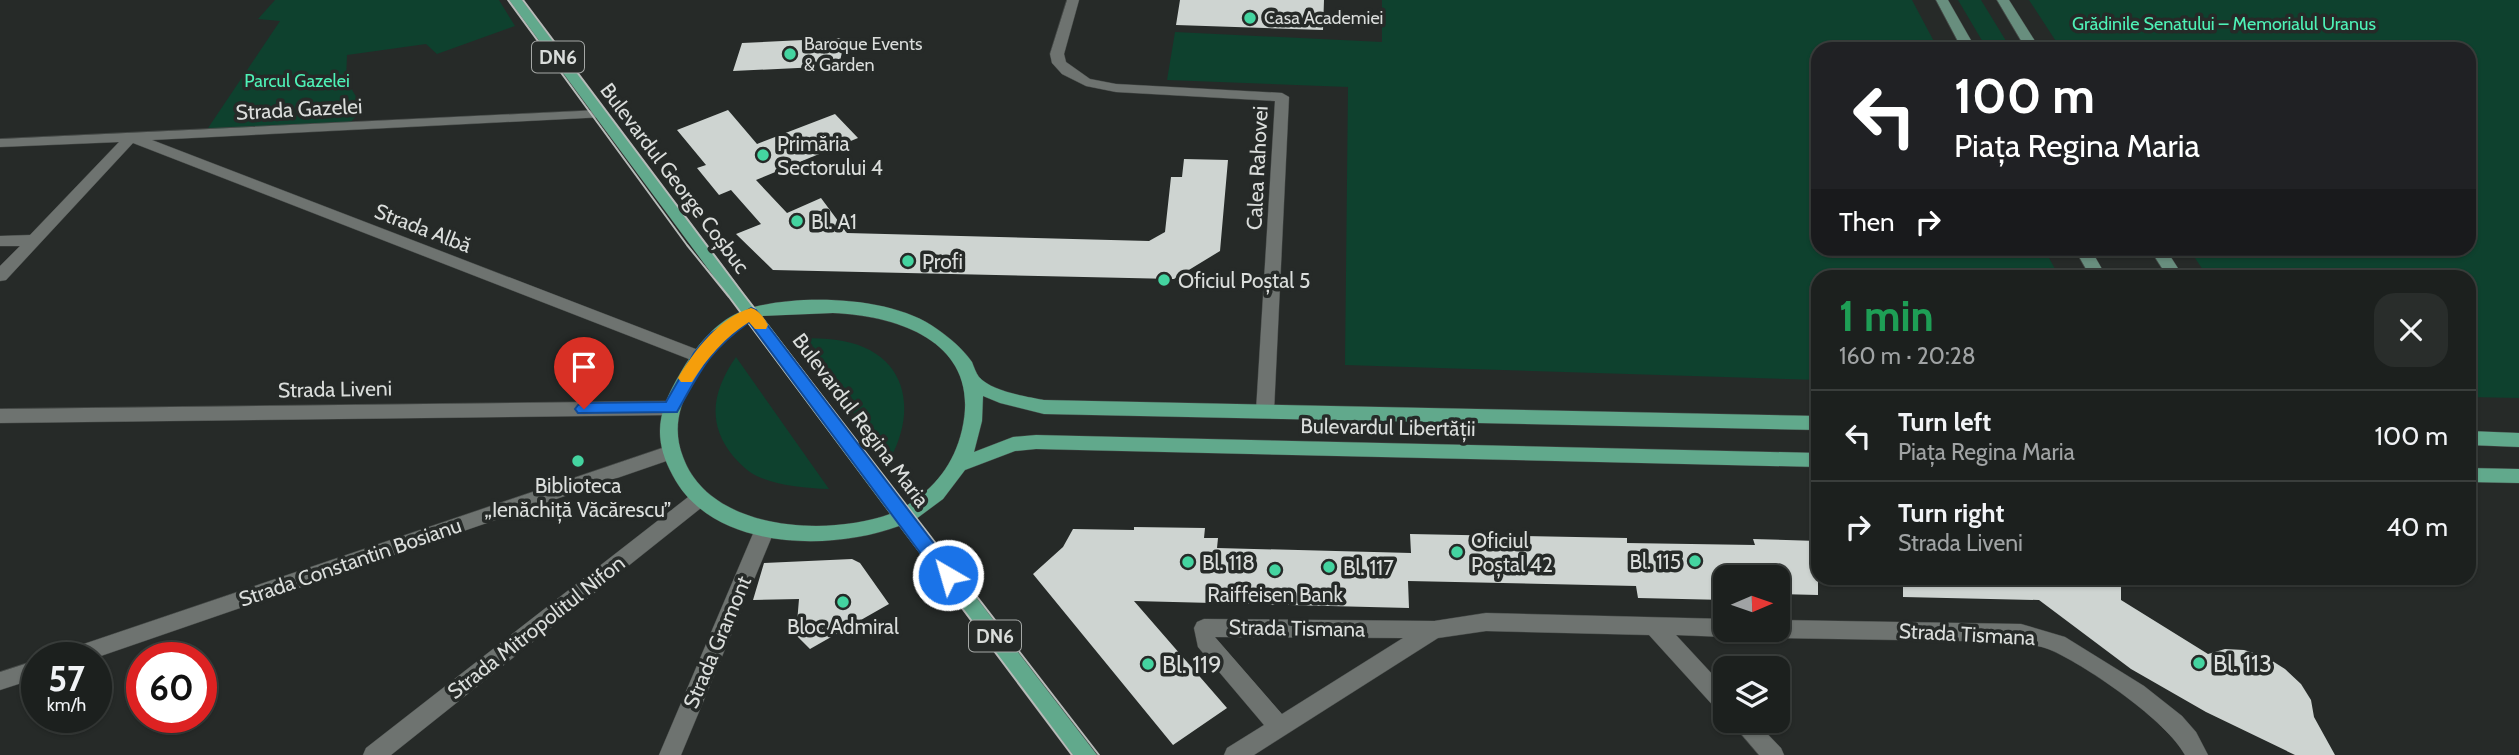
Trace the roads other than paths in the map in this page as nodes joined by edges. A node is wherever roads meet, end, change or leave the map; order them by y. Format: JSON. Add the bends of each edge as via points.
{"nodes":[{"id":1,"x":515,"y":0,"type":"edge"},
{"id":2,"x":1073,"y":0,"type":"edge"},
{"id":3,"x":1942,"y":0,"type":"edge"},
{"id":4,"x":2003,"y":0,"type":"edge"},
{"id":5,"x":1965,"y":42,"type":"edge"},
{"id":6,"x":2029,"y":42,"type":"edge"},
{"id":7,"x":600,"y":114,"type":"junction"},
{"id":8,"x":131,"y":137,"type":"junction"},
{"id":9,"x":0,"y":143,"type":"edge"},
{"id":10,"x":33,"y":240,"type":"junction"},
{"id":11,"x":0,"y":241,"type":"edge"},
{"id":12,"x":0,"y":276,"type":"edge"},
{"id":13,"x":751,"y":313,"type":"junction"},
{"id":14,"x":700,"y":356,"type":"junction"},
{"id":15,"x":973,"y":382,"type":"junction"},
{"id":16,"x":671,"y":408,"type":"junction"},
{"id":17,"x":1265,"y":411,"type":"junction"},
{"id":18,"x":0,"y":416,"type":"edge"},
{"id":19,"x":1811,"y":423,"type":"edge"},
{"id":20,"x":2476,"y":438,"type":"edge"},
{"id":21,"x":2519,"y":440,"type":"edge"},
{"id":22,"x":671,"y":452,"type":"junction"},
{"id":23,"x":1811,"y":460,"type":"edge"},
{"id":24,"x":961,"y":464,"type":"junction"},
{"id":25,"x":2476,"y":475,"type":"edge"},
{"id":26,"x":2519,"y":476,"type":"edge"},
{"id":27,"x":699,"y":499,"type":"junction"},
{"id":28,"x":903,"y":517,"type":"junction"},
{"id":29,"x":765,"y":528,"type":"junction"},
{"id":30,"x":1655,"y":627,"type":"junction"},
{"id":31,"x":1713,"y":628,"type":"edge"},
{"id":32,"x":1790,"y":629,"type":"edge"},
{"id":33,"x":1434,"y":630,"type":"junction"},
{"id":34,"x":112,"y":643,"type":"edge"},
{"id":35,"x":21,"y":674,"type":"edge"},
{"id":36,"x":0,"y":681,"type":"edge"},
{"id":37,"x":1713,"y":690,"type":"edge"},
{"id":38,"x":1280,"y":727,"type":"junction"},
{"id":39,"x":1752,"y":733,"type":"edge"},
{"id":40,"x":374,"y":755,"type":"edge"},
{"id":41,"x":670,"y":755,"type":"edge"},
{"id":42,"x":1086,"y":755,"type":"edge"},
{"id":43,"x":1235,"y":755,"type":"edge"},
{"id":44,"x":1773,"y":755,"type":"edge"},
{"id":45,"x":2197,"y":755,"type":"edge"}],
"edges":[{"from":1,"to":7,"type":"main road","name":"Bulevardul George Coșbuc","number":"DN6"},
{"from":2,"to":17,"type":"street","name":"Calea Rahovei","via":[[1057,54],[1066,71],[1086,82],[1116,88],[1282,97]]},
{"from":3,"to":5,"type":"main road"},
{"from":4,"to":6,"type":"main road"},
{"from":7,"to":8,"type":"street","name":"Strada Gazelei"},
{"from":7,"to":13,"type":"main road","name":"Bulevardul George Coșbuc","number":"DN6"},
{"from":8,"to":9,"type":"street","name":"Strada Gazelei"},
{"from":8,"to":10,"type":"street"},
{"from":8,"to":14,"type":"street","name":"Strada Albă"},
{"from":10,"to":11,"type":"street"},
{"from":10,"to":12,"type":"street"},
{"from":13,"to":14,"type":"main road"},
{"from":13,"to":15,"type":"main road","via":[[848,307],[896,314],[933,332],[963,360]]},
{"from":13,"to":28,"type":"main road","name":"Bulevardul Regina Maria","number":"DN6"},
{"from":14,"to":16,"type":"main road"},
{"from":15,"to":17,"type":"main road","name":"Bulevardul Libertății","via":[[1000,397],[1044,407]]},
{"from":15,"to":24,"type":"main road","via":[[975,412]]},
{"from":16,"to":18,"type":"street","name":"Strada Liveni"},
{"from":16,"to":22,"type":"main road"},
{"from":17,"to":19,"type":"main road","name":"Bulevardul Libertății"},
{"from":20,"to":21,"type":"main road"},
{"from":22,"to":27,"type":"main road","via":[[682,479]]},
{"from":22,"to":34,"type":"street","name":"Strada Constantin Bosianu"},
{"from":23,"to":24,"type":"main road","name":"Bulevardul Libertății","via":[[1037,442],[1013,444]]},
{"from":24,"to":28,"type":"main road","via":[[931,498]]},
{"from":25,"to":26,"type":"main road"},
{"from":27,"to":29,"type":"main road","via":[[717,512]]},
{"from":27,"to":40,"type":"street","name":"Strada Mitropolitul Nifon"},
{"from":28,"to":29,"type":"main road","via":[[848,530]]},
{"from":28,"to":42,"type":"main road","name":"Bulevardul Regina Maria","number":"DN6"},
{"from":29,"to":41,"type":"street","name":"Strada Gramont"},
{"from":30,"to":31,"type":"street","name":"Strada Tismana"},
{"from":30,"to":33,"type":"street","name":"Strada Tismana","via":[[1486,622]]},
{"from":30,"to":37,"type":"street"},
{"from":32,"to":45,"type":"street","name":"Strada Tismana","via":[[2040,636],[2058,643],[2166,715],[2186,733]]},
{"from":33,"to":38,"type":"street","name":"Strada Tismana"},
{"from":33,"to":38,"type":"street","name":"Strada Tismana","via":[[1204,628],[1205,641]]},
{"from":35,"to":36,"type":"street"},
{"from":38,"to":43,"type":"street","name":"Strada Tismana"},
{"from":39,"to":44,"type":"street"}]}
